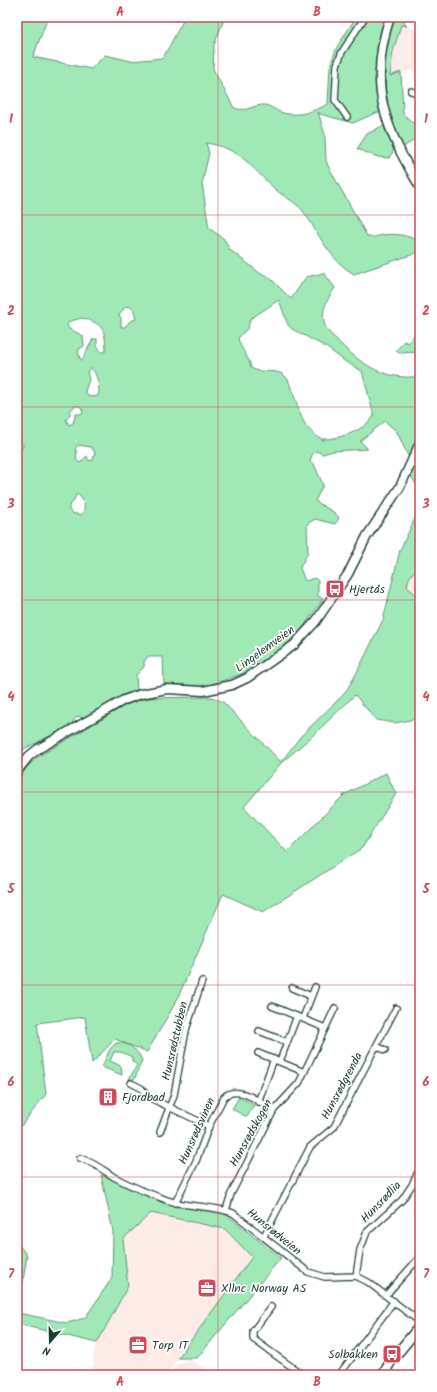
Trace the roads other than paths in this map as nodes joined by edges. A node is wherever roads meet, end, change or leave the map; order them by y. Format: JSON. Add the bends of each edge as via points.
{"nodes":[{"id":1,"x":365,"y":17,"type":"edge"},
{"id":2,"x":390,"y":17,"type":"edge"},
{"id":3,"x":411,"y":91,"type":"dead end"},
{"id":4,"x":420,"y":94,"type":"edge"},
{"id":5,"x":347,"y":117,"type":"dead end"},
{"id":6,"x":420,"y":187,"type":"edge"},
{"id":7,"x":420,"y":443,"type":"edge"},
{"id":8,"x":17,"y":772,"type":"edge"},
{"id":9,"x":202,"y":981,"type":"dead end"},
{"id":10,"x":315,"y":987,"type":"dead end"},
{"id":11,"x":292,"y":988,"type":"dead end"},
{"id":12,"x":312,"y":996,"type":"junction"},
{"id":13,"x":272,"y":1006,"type":"dead end"},
{"id":14,"x":335,"y":1008,"type":"dead end"},
{"id":15,"x":396,"y":1008,"type":"dead end"},
{"id":16,"x":300,"y":1017,"type":"junction"},
{"id":17,"x":325,"y":1028,"type":"junction"},
{"id":18,"x":259,"y":1031,"type":"dead end"},
{"id":19,"x":287,"y":1042,"type":"junction"},
{"id":20,"x":376,"y":1046,"type":"junction"},
{"id":21,"x":385,"y":1050,"type":"dead end"},
{"id":22,"x":258,"y":1053,"type":"dead end"},
{"id":23,"x":277,"y":1060,"type":"junction"},
{"id":24,"x":304,"y":1072,"type":"junction"},
{"id":25,"x":131,"y":1083,"type":"dead end"},
{"id":26,"x":258,"y":1102,"type":"junction"},
{"id":27,"x":170,"y":1106,"type":"junction"},
{"id":28,"x":274,"y":1110,"type":"junction"},
{"id":29,"x":209,"y":1126,"type":"junction"},
{"id":30,"x":160,"y":1132,"type":"dead end"},
{"id":31,"x":80,"y":1158,"type":"dead end"},
{"id":32,"x":420,"y":1168,"type":"edge"},
{"id":33,"x":175,"y":1203,"type":"junction"},
{"id":34,"x":226,"y":1210,"type":"junction"},
{"id":35,"x":264,"y":1236,"type":"junction"},
{"id":36,"x":420,"y":1257,"type":"edge"},
{"id":37,"x":356,"y":1276,"type":"junction"},
{"id":38,"x":386,"y":1295,"type":"junction"},
{"id":39,"x":394,"y":1301,"type":"junction"},
{"id":40,"x":271,"y":1307,"type":"dead end"},
{"id":41,"x":420,"y":1322,"type":"edge"},
{"id":42,"x":420,"y":1326,"type":"edge"},
{"id":43,"x":420,"y":1333,"type":"edge"},
{"id":44,"x":385,"y":1372,"type":"edge"},
{"id":45,"x":302,"y":1375,"type":"edge"},
{"id":46,"x":338,"y":1375,"type":"edge"}],
"edges":[{"from":1,"to":5,"type":"street","via":[[342,52],[337,65],[335,100]]},
{"from":2,"to":6,"type":"main road","via":[[381,52],[380,92],[393,137]]},
{"from":3,"to":4,"type":"street"},
{"from":7,"to":8,"type":"main road","name":"Lingelemveien","via":[[400,487],[367,536],[348,574],[316,621],[294,645],[247,678],[225,688],[203,692],[158,690],[124,700],[38,749]]},
{"from":9,"to":27,"type":"street","name":"Hunsrødstubben","via":[[186,1030]]},
{"from":10,"to":12,"type":"street"},
{"from":11,"to":12,"type":"street"},
{"from":12,"to":16,"type":"street"},
{"from":13,"to":16,"type":"street"},
{"from":14,"to":17,"type":"street","name":"Hunsrødskogen"},
{"from":15,"to":20,"type":"street","name":"Hunsrødgrenda"},
{"from":16,"to":17,"type":"street"},
{"from":16,"to":19,"type":"street"},
{"from":17,"to":24,"type":"street","name":"Hunsrødskogen"},
{"from":18,"to":19,"type":"street"},
{"from":19,"to":23,"type":"street"},
{"from":20,"to":21,"type":"street","name":"Hunsrødgrenda"},
{"from":20,"to":35,"type":"street","name":"Hunsrødgrenda","via":[[334,1126],[310,1147]]},
{"from":22,"to":23,"type":"street"},
{"from":23,"to":24,"type":"street"},
{"from":23,"to":26,"type":"street"},
{"from":24,"to":28,"type":"street","name":"Hunsrødskogen","via":[[296,1088]]},
{"from":25,"to":27,"type":"street","via":[[141,1088],[150,1098]]},
{"from":26,"to":28,"type":"street","name":"Hunsrødsvinen"},
{"from":26,"to":29,"type":"street","name":"Hunsrødsvinen","via":[[236,1092],[228,1093]]},
{"from":27,"to":29,"type":"street"},
{"from":27,"to":30,"type":"street","name":"Hunsrødstubben"},
{"from":28,"to":34,"type":"street","name":"Hunsrødskogen","via":[[231,1194]]},
{"from":29,"to":33,"type":"street","name":"Hunsrødsvinen","via":[[196,1161]]},
{"from":31,"to":33,"type":"street","name":"Hunsrødveien","via":[[124,1182]]},
{"from":32,"to":37,"type":"street","name":"Hunsrødlia","via":[[402,1200],[368,1232],[360,1250]]},
{"from":33,"to":34,"type":"street","name":"Hunsrødveien"},
{"from":34,"to":35,"type":"street","name":"Hunsrødveien","via":[[240,1217]]},
{"from":35,"to":37,"type":"street","name":"Hunsrødveien","via":[[300,1267],[314,1275]]},
{"from":36,"to":38,"type":"street"},
{"from":37,"to":38,"type":"street"},
{"from":38,"to":39,"type":"street"},
{"from":39,"to":41,"type":"street"},
{"from":39,"to":46,"type":"street"},
{"from":40,"to":45,"type":"street","via":[[256,1326],[253,1339]]},
{"from":42,"to":44,"type":"main road"},
{"from":43,"to":44,"type":"main road"}]}
